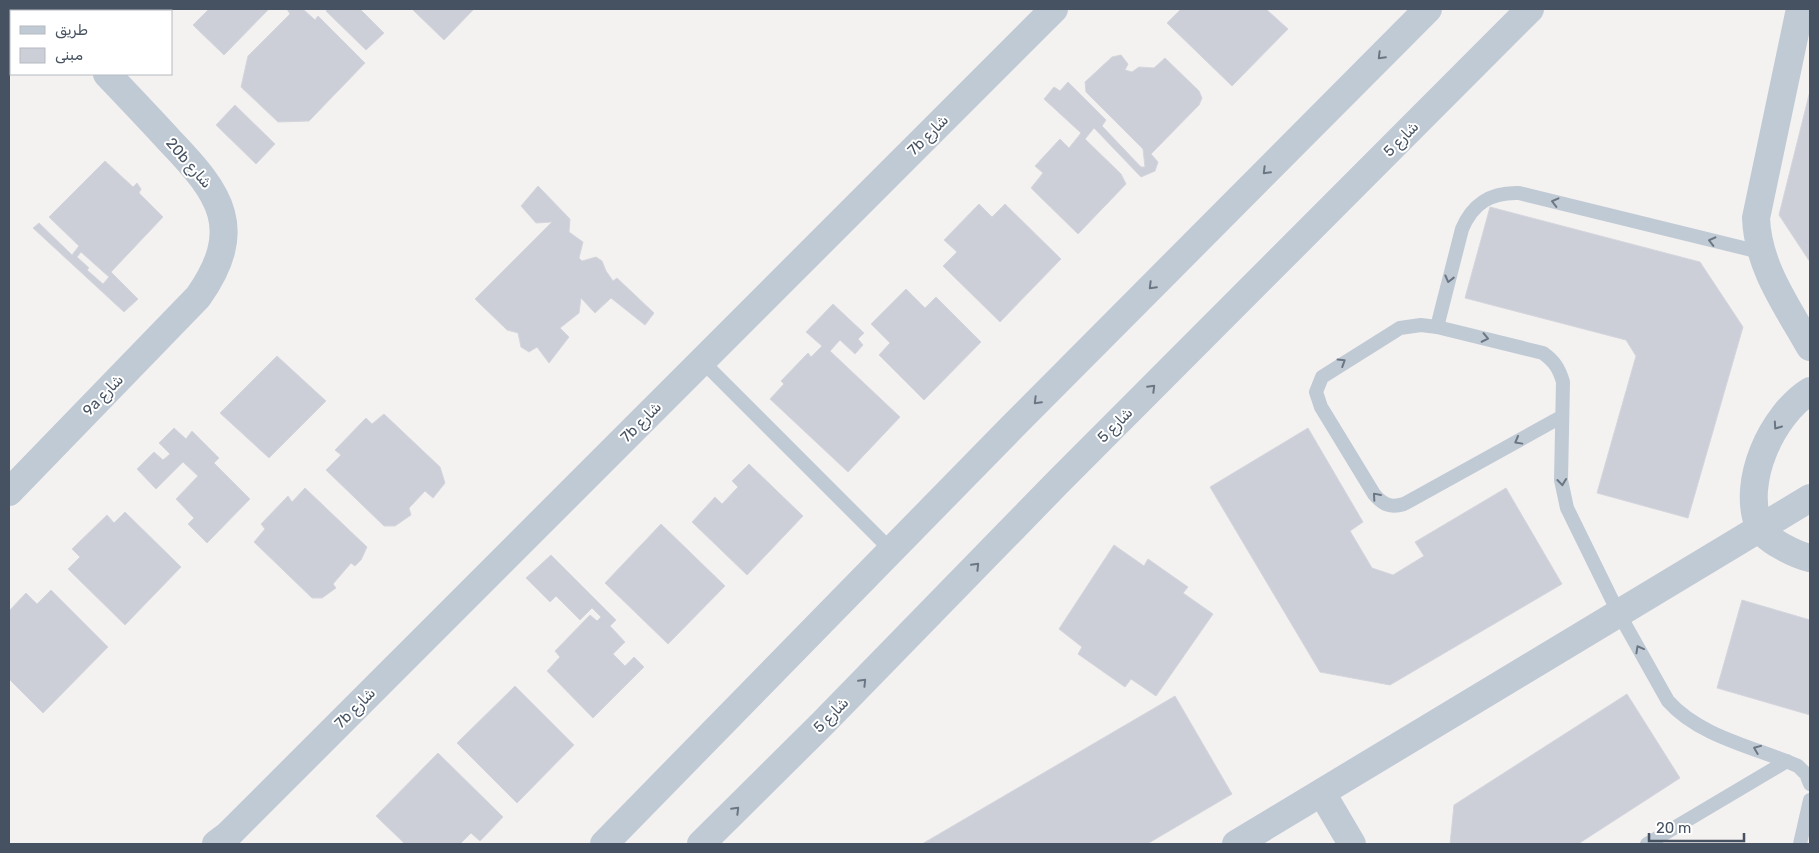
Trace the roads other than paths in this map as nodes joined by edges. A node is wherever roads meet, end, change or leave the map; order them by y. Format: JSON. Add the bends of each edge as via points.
{"nodes":[{"id":1,"x":1054,"y":9,"type":"edge"},
{"id":2,"x":1530,"y":9,"type":"edge"},
{"id":3,"x":1800,"y":9,"type":"edge"},
{"id":4,"x":1416,"y":15,"type":"edge"},
{"id":5,"x":108,"y":75,"type":"edge"},
{"id":6,"x":1760,"y":252,"type":"junction"},
{"id":7,"x":198,"y":297,"type":"joint"},
{"id":8,"x":1437,"y":327,"type":"junction"},
{"id":9,"x":1810,"y":348,"type":"edge"},
{"id":10,"x":702,"y":361,"type":"junction"},
{"id":11,"x":1810,"y":391,"type":"edge"},
{"id":12,"x":1560,"y":417,"type":"junction"},
{"id":13,"x":9,"y":492,"type":"edge"},
{"id":14,"x":1810,"y":498,"type":"edge"},
{"id":15,"x":1759,"y":528,"type":"junction"},
{"id":16,"x":892,"y":550,"type":"junction"},
{"id":17,"x":1810,"y":558,"type":"edge"},
{"id":18,"x":1618,"y":612,"type":"junction"},
{"id":19,"x":1787,"y":761,"type":"junction"},
{"id":20,"x":1810,"y":784,"type":"edge"},
{"id":21,"x":1322,"y":793,"type":"junction"},
{"id":22,"x":1810,"y":800,"type":"edge"},
{"id":23,"x":222,"y":840,"type":"edge"},
{"id":24,"x":604,"y":844,"type":"edge"},
{"id":25,"x":701,"y":844,"type":"edge"},
{"id":26,"x":1236,"y":844,"type":"edge"},
{"id":27,"x":1352,"y":844,"type":"edge"},
{"id":28,"x":1647,"y":844,"type":"edge"},
{"id":29,"x":1800,"y":844,"type":"edge"}],
"edges":[{"from":1,"to":10,"type":"street","name":"7b شارع"},
{"from":25,"to":2,"type":"street","name":"شارع 5","one_way":true},
{"from":3,"to":6,"type":"street","via":[[1758,201],[1756,218]]},
{"from":4,"to":16,"type":"street","one_way":true},
{"from":5,"to":7,"type":"street","name":"20b شارع","via":[[197,169],[214,192],[223,219],[223,247],[214,274]]},
{"from":6,"to":8,"type":"lane","one_way":true,"via":[[1504,192],[1477,204],[1468,215]]},
{"from":6,"to":9,"type":"street"},
{"from":7,"to":13,"type":"street","name":"9a شارع"},
{"from":8,"to":12,"type":"lane","one_way":true,"via":[[1544,352],[1560,370],[1563,382]]},
{"from":12,"to":8,"type":"lane","one_way":true,"via":[[1404,504],[1387,505],[1379,501],[1321,407],[1316,392],[1318,384],[1327,372],[1390,333],[1410,326]]},
{"from":10,"to":16,"type":"lane"},
{"from":10,"to":23,"type":"street","name":"7b شارع"},
{"from":11,"to":15,"type":"street","one_way":true,"via":[[1788,410],[1762,453],[1756,478]]},
{"from":12,"to":18,"type":"lane","one_way":true,"via":[[1561,480],[1565,501]]},
{"from":14,"to":15,"type":"street"},
{"from":15,"to":17,"type":"street","via":[[1778,544]]},
{"from":15,"to":18,"type":"street"},
{"from":16,"to":24,"type":"street"},
{"from":19,"to":18,"type":"lane","one_way":true,"via":[[1700,727],[1678,711],[1668,701]]},
{"from":18,"to":21,"type":"street"},
{"from":19,"to":20,"type":"lane","via":[[1806,774]]},
{"from":19,"to":28,"type":"lane"},
{"from":21,"to":26,"type":"street"},
{"from":21,"to":27,"type":"street"},
{"from":22,"to":29,"type":"lane"}]}
